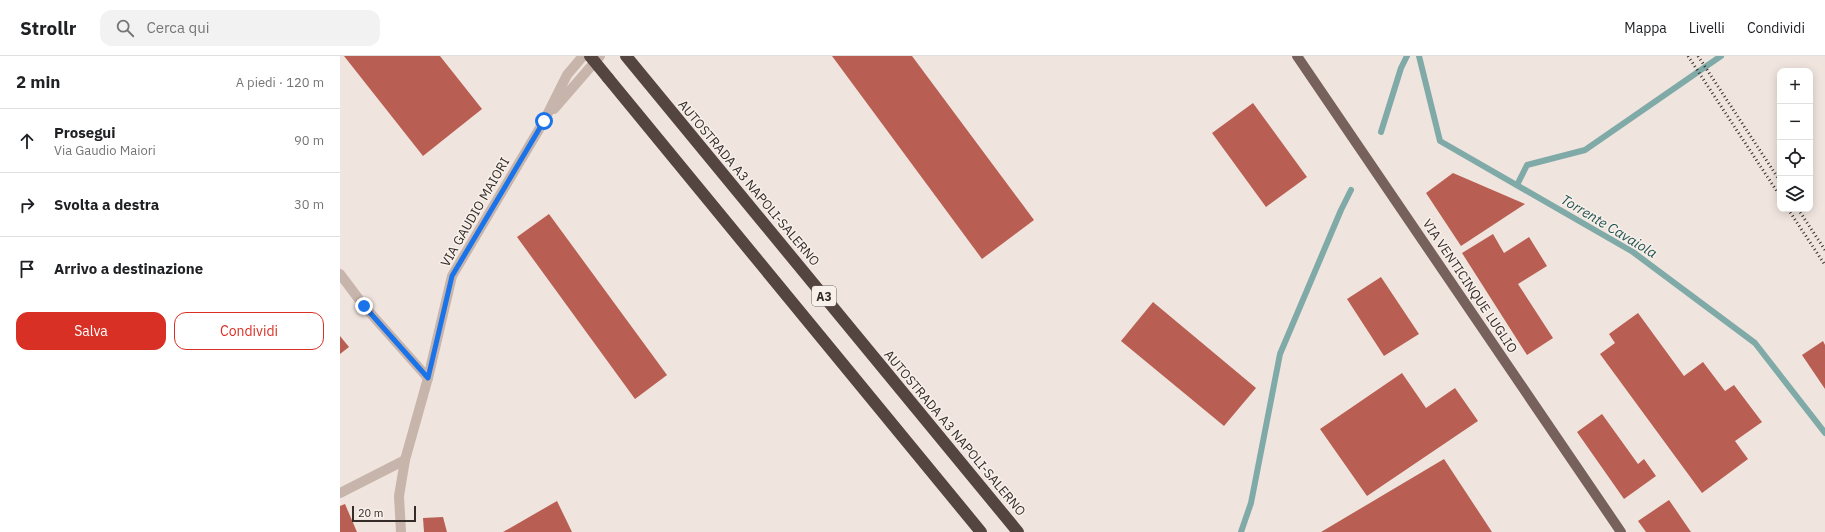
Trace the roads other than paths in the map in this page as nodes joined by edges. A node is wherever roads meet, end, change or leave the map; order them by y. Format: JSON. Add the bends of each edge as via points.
{"nodes":[{"id":1,"x":583,"y":56,"type":"edge"},
{"id":2,"x":590,"y":56,"type":"edge"},
{"id":3,"x":600,"y":56,"type":"edge"},
{"id":4,"x":1296,"y":56,"type":"edge"},
{"id":5,"x":627,"y":58,"type":"edge"},
{"id":6,"x":544,"y":121,"type":"junction"},
{"id":7,"x":340,"y":274,"type":"edge"},
{"id":8,"x":428,"y":378,"type":"junction"},
{"id":9,"x":405,"y":460,"type":"junction"},
{"id":10,"x":340,"y":493,"type":"edge"},
{"id":11,"x":401,"y":532,"type":"edge"},
{"id":12,"x":981,"y":532,"type":"edge"},
{"id":13,"x":1018,"y":532,"type":"edge"},
{"id":14,"x":1621,"y":532,"type":"edge"}],
"edges":[{"from":1,"to":6,"type":"street","name":"VIA GAUDIO MAIORI","via":[[567,75]]},
{"from":2,"to":12,"type":"highway","number":"A3","bridge":true},
{"from":3,"to":6,"type":"street","name":"VIA GAUDIO MAIORI"},
{"from":4,"to":14,"type":"main road","name":"VIA VENTICINQUE LUGLIO"},
{"from":5,"to":13,"type":"highway","name":"AUTOSTRADA A3 NAPOLI-SALERNO","number":"A3"},
{"from":6,"to":8,"type":"street","name":"VIA GAUDIO MAIORI","via":[[452,276]]},
{"from":7,"to":8,"type":"street","via":[[364,306]]},
{"from":8,"to":9,"type":"street","name":"VIA GAUDIO MAIORI"},
{"from":9,"to":10,"type":"street"},
{"from":9,"to":11,"type":"street","name":"VIA GAUDIO MAIORI","via":[[399,496]]}]}
